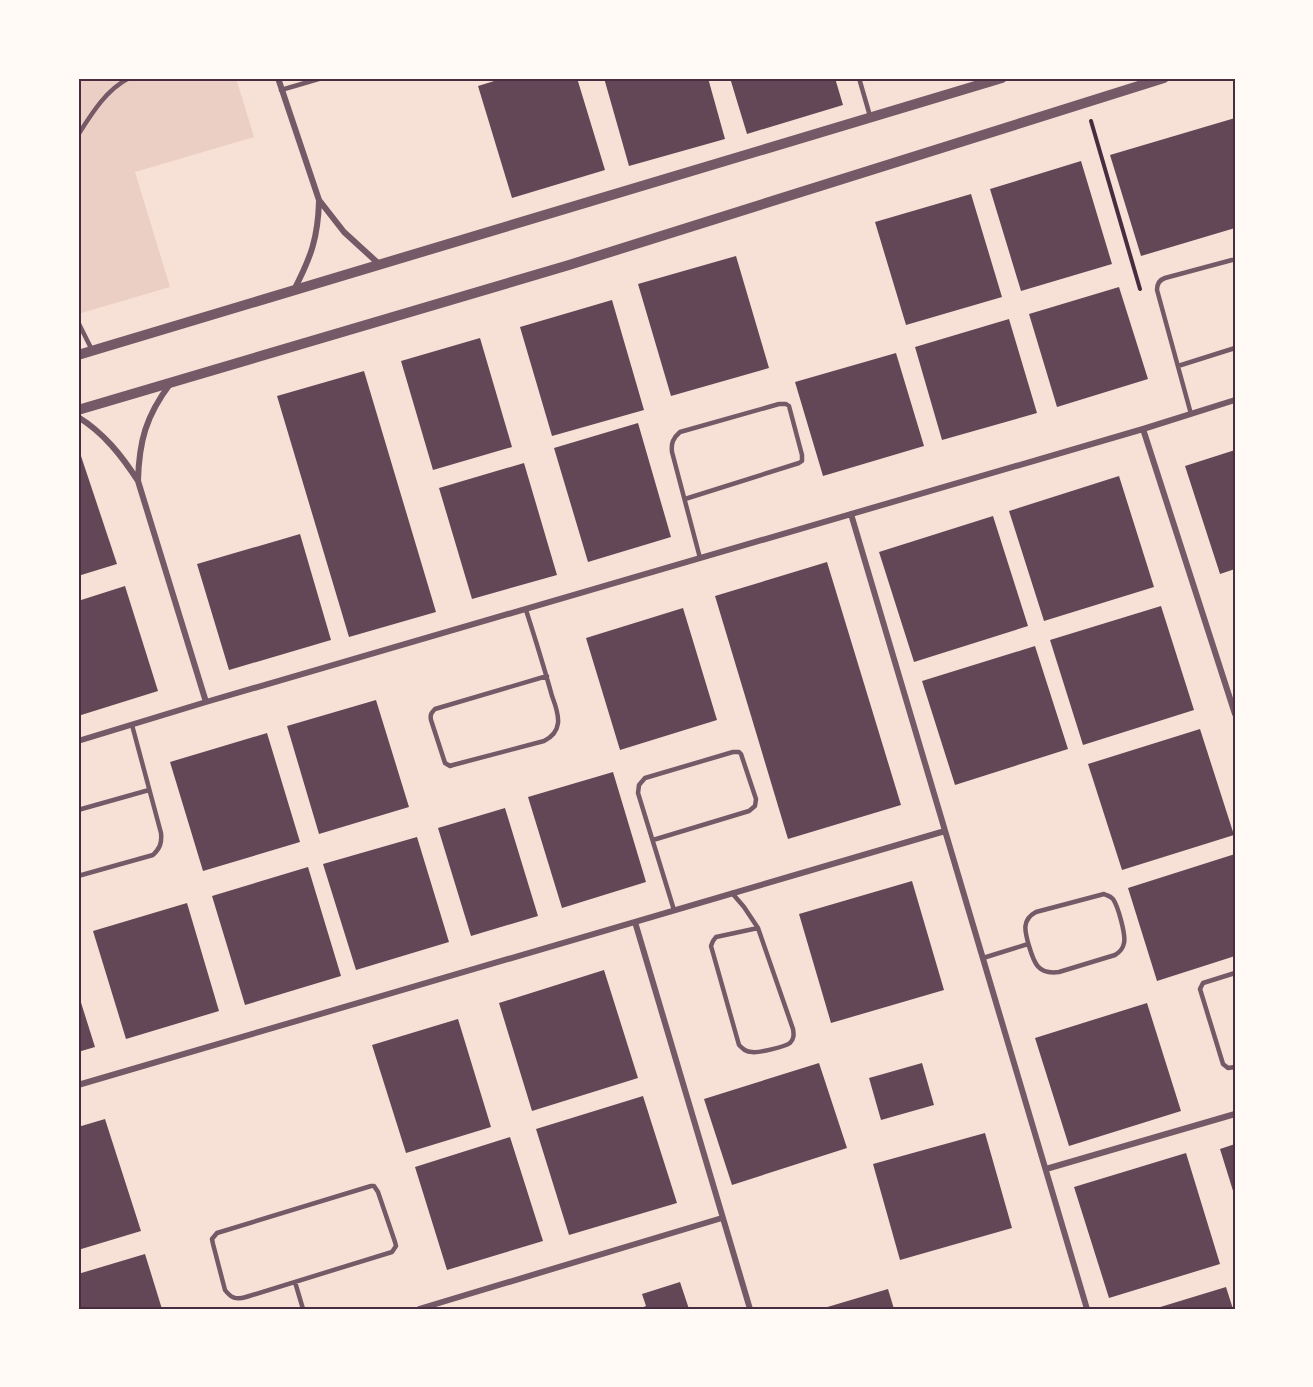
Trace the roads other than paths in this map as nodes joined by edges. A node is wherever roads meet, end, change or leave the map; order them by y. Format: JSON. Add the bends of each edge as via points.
{"nodes":[{"id":1,"x":129,"y":78,"type":"edge"},
{"id":2,"x":278,"y":78,"type":"edge"},
{"id":3,"x":322,"y":78,"type":"edge"},
{"id":4,"x":859,"y":78,"type":"edge"},
{"id":5,"x":1002,"y":78,"type":"edge"},
{"id":6,"x":1164,"y":78,"type":"edge"},
{"id":7,"x":281,"y":90,"type":"junction"},
{"id":8,"x":871,"y":117,"type":"junction"},
{"id":9,"x":78,"y":135,"type":"edge"},
{"id":10,"x":319,"y":200,"type":"junction"},
{"id":11,"x":1235,"y":260,"type":"edge"},
{"id":12,"x":380,"y":265,"type":"junction"},
{"id":13,"x":294,"y":290,"type":"junction"},
{"id":14,"x":78,"y":322,"type":"edge"},
{"id":15,"x":1235,"y":348,"type":"edge"},
{"id":16,"x":92,"y":350,"type":"junction"},
{"id":17,"x":78,"y":355,"type":"edge"},
{"id":18,"x":1178,"y":366,"type":"junction"},
{"id":19,"x":172,"y":382,"type":"junction"},
{"id":20,"x":1235,"y":400,"type":"edge"},
{"id":21,"x":78,"y":410,"type":"edge"},
{"id":22,"x":1191,"y":414,"type":"junction"},
{"id":23,"x":78,"y":417,"type":"edge"},
{"id":24,"x":1143,"y":429,"type":"junction"},
{"id":25,"x":138,"y":481,"type":"junction"},
{"id":26,"x":685,"y":499,"type":"junction"},
{"id":27,"x":851,"y":514,"type":"junction"},
{"id":28,"x":700,"y":558,"type":"junction"},
{"id":29,"x":526,"y":610,"type":"junction"},
{"id":30,"x":547,"y":676,"type":"junction"},
{"id":31,"x":1233,"y":700,"type":"edge"},
{"id":32,"x":206,"y":702,"type":"junction"},
{"id":33,"x":1235,"y":714,"type":"edge"},
{"id":34,"x":132,"y":725,"type":"junction"},
{"id":35,"x":78,"y":741,"type":"edge"},
{"id":36,"x":149,"y":790,"type":"junction"},
{"id":37,"x":78,"y":810,"type":"edge"},
{"id":38,"x":945,"y":831,"type":"junction"},
{"id":39,"x":653,"y":840,"type":"junction"},
{"id":40,"x":78,"y":876,"type":"edge"},
{"id":41,"x":732,"y":893,"type":"junction"},
{"id":42,"x":674,"y":910,"type":"junction"},
{"id":43,"x":635,"y":922,"type":"junction"},
{"id":44,"x":758,"y":928,"type":"junction"},
{"id":45,"x":1028,"y":944,"type":"junction"},
{"id":46,"x":983,"y":958,"type":"junction"},
{"id":47,"x":1235,"y":973,"type":"edge"},
{"id":48,"x":1235,"y":1067,"type":"edge"},
{"id":49,"x":78,"y":1085,"type":"edge"},
{"id":50,"x":1235,"y":1114,"type":"edge"},
{"id":51,"x":1046,"y":1169,"type":"junction"},
{"id":52,"x":722,"y":1218,"type":"junction"},
{"id":53,"x":295,"y":1282,"type":"junction"},
{"id":54,"x":303,"y":1309,"type":"edge"},
{"id":55,"x":419,"y":1309,"type":"edge"},
{"id":56,"x":750,"y":1309,"type":"edge"},
{"id":57,"x":1088,"y":1309,"type":"edge"}],
"edges":[{"from":1,"to":9,"type":"lane","via":[[102,100]]},
{"from":2,"to":7,"type":"street"},
{"from":3,"to":7,"type":"lane"},
{"from":4,"to":8,"type":"lane"},
{"from":5,"to":8,"type":"street"},
{"from":6,"to":19,"type":"street","via":[[569,265]]},
{"from":7,"to":10,"type":"street"},
{"from":8,"to":12,"type":"street"},
{"from":10,"to":12,"type":"street","via":[[344,232]]},
{"from":10,"to":13,"type":"street","via":[[315,242]]},
{"from":11,"to":18,"type":"lane","via":[[1158,282],[1156,290]]},
{"from":12,"to":13,"type":"street"},
{"from":13,"to":16,"type":"street"},
{"from":14,"to":16,"type":"lane"},
{"from":15,"to":18,"type":"lane"},
{"from":16,"to":17,"type":"street"},
{"from":18,"to":22,"type":"lane"},
{"from":19,"to":21,"type":"street"},
{"from":19,"to":25,"type":"street","via":[[147,425]]},
{"from":20,"to":22,"type":"street"},
{"from":22,"to":24,"type":"street"},
{"from":23,"to":25,"type":"street","via":[[117,451]]},
{"from":24,"to":27,"type":"street"},
{"from":24,"to":31,"type":"street"},
{"from":25,"to":32,"type":"street"},
{"from":26,"to":26,"type":"lane","via":[[800,463],[802,455],[789,406],[779,404],[680,432],[671,445]]},
{"from":26,"to":28,"type":"lane"},
{"from":27,"to":28,"type":"street"},
{"from":27,"to":38,"type":"street"},
{"from":28,"to":29,"type":"street"},
{"from":29,"to":30,"type":"lane"},
{"from":29,"to":32,"type":"street"},
{"from":30,"to":30,"type":"lane","via":[[558,717],[551,737],[453,765],[445,763],[431,712]]},
{"from":31,"to":33,"type":"street"},
{"from":32,"to":34,"type":"street"},
{"from":34,"to":35,"type":"street"},
{"from":34,"to":36,"type":"lane"},
{"from":36,"to":37,"type":"lane"},
{"from":36,"to":40,"type":"lane","via":[[161,833],[159,849],[145,858]]},
{"from":38,"to":41,"type":"street"},
{"from":38,"to":46,"type":"street"},
{"from":39,"to":39,"type":"lane","via":[[755,806],[741,754],[733,752],[645,778],[637,789]]},
{"from":39,"to":42,"type":"lane"},
{"from":41,"to":42,"type":"street"},
{"from":41,"to":44,"type":"lane"},
{"from":42,"to":43,"type":"street"},
{"from":43,"to":49,"type":"street"},
{"from":43,"to":52,"type":"street"},
{"from":44,"to":44,"type":"lane","via":[[794,1035],[784,1046],[749,1052],[739,1045],[711,946],[716,937]]},
{"from":45,"to":45,"type":"lane","via":[[1038,967],[1052,973],[1115,955],[1124,946],[1125,936],[1114,901],[1104,894],[1031,915],[1025,925]]},
{"from":45,"to":46,"type":"lane"},
{"from":46,"to":51,"type":"street"},
{"from":47,"to":48,"type":"lane","via":[[1203,983],[1200,989],[1223,1064]]},
{"from":50,"to":51,"type":"street"},
{"from":51,"to":57,"type":"street"},
{"from":52,"to":55,"type":"street"},
{"from":52,"to":56,"type":"street"},
{"from":53,"to":53,"type":"lane","via":[[239,1299],[228,1295],[213,1244],[214,1235],[371,1186],[377,1189],[394,1249]]},
{"from":53,"to":54,"type":"lane"}]}
